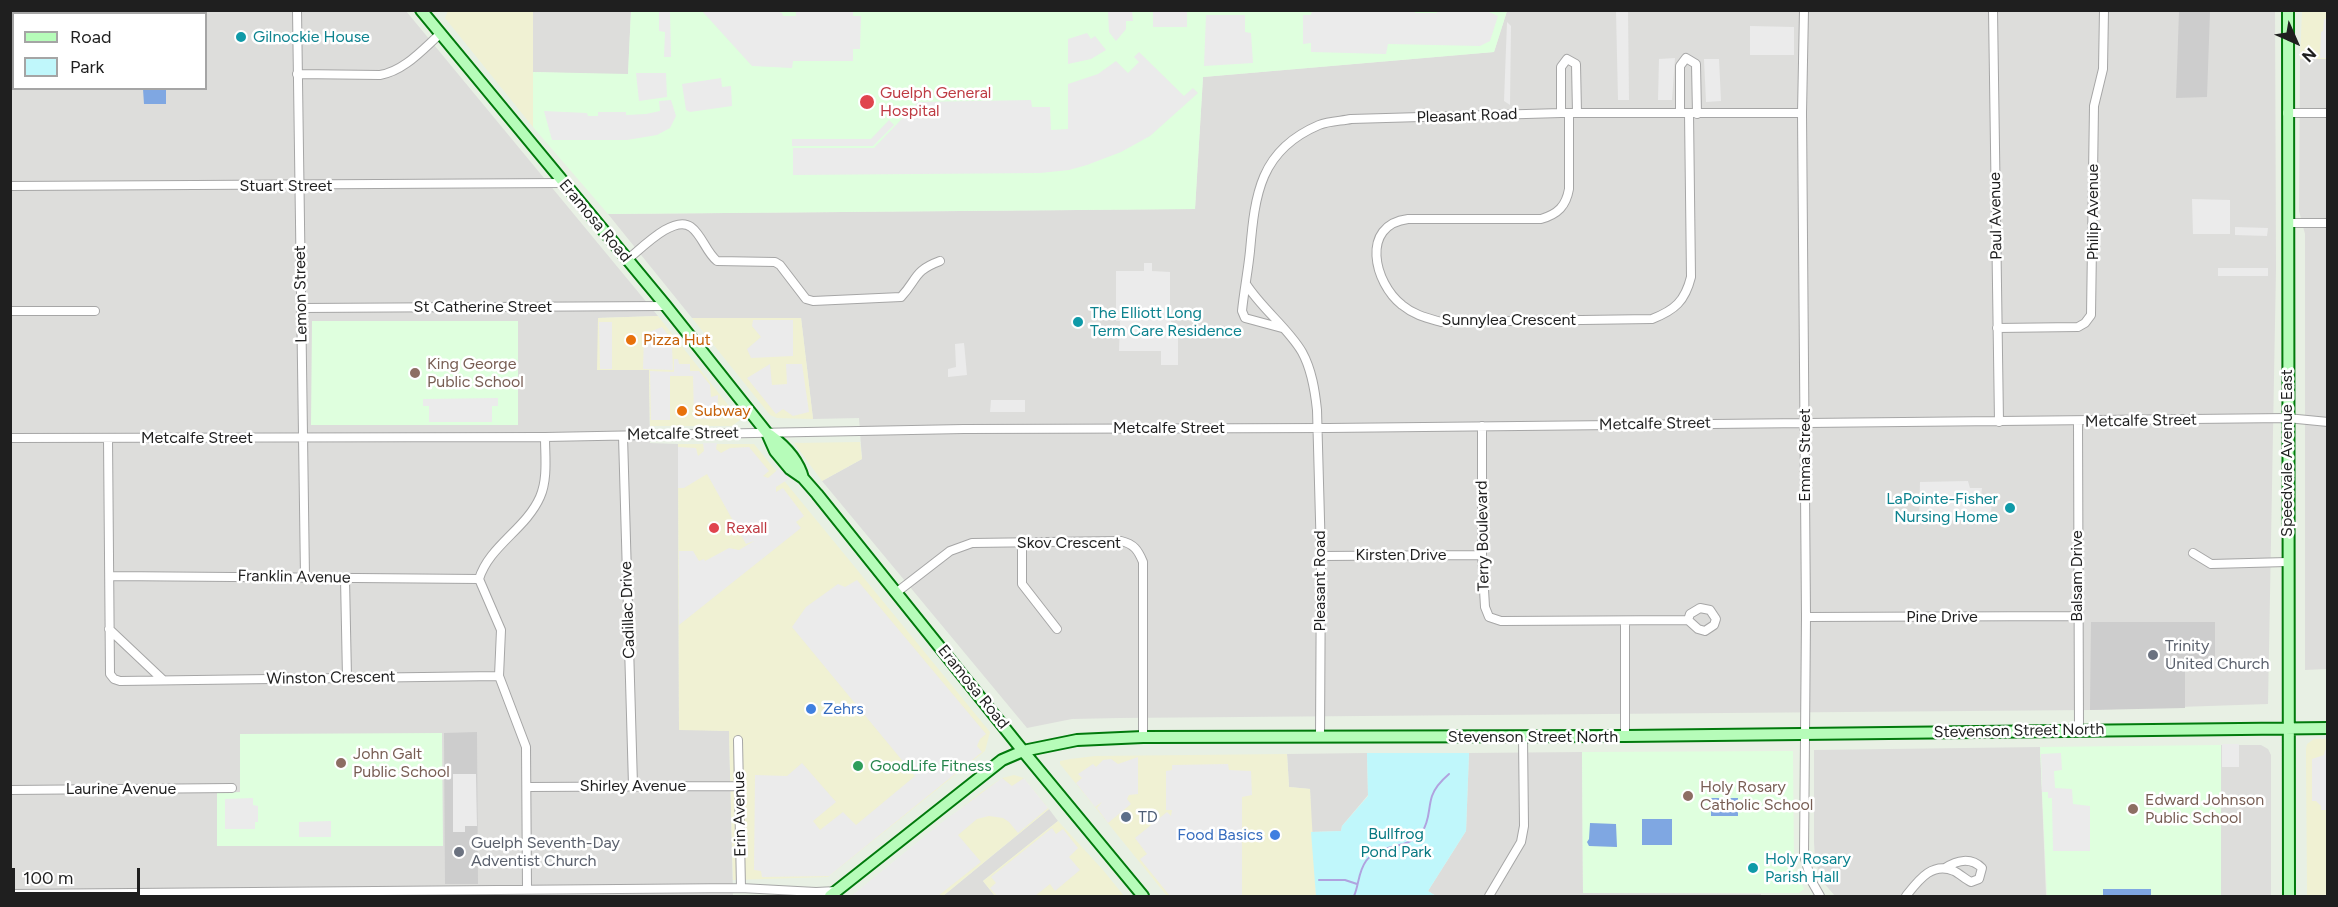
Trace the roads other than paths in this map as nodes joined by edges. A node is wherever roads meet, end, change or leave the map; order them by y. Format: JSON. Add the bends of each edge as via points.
{"nodes":[{"id":1,"x":297,"y":10,"type":"edge"},
{"id":2,"x":421,"y":10,"type":"edge"},
{"id":3,"x":1804,"y":10,"type":"edge"},
{"id":4,"x":1993,"y":10,"type":"edge"},
{"id":5,"x":2104,"y":10,"type":"edge"},
{"id":6,"x":2288,"y":10,"type":"edge"},
{"id":7,"x":440,"y":34,"type":"junction"},
{"id":8,"x":297,"y":74,"type":"junction"},
{"id":9,"x":1569,"y":113,"type":"junction"},
{"id":10,"x":1802,"y":113,"type":"junction"},
{"id":11,"x":2287,"y":113,"type":"junction"},
{"id":12,"x":2328,"y":113,"type":"edge"},
{"id":13,"x":1689,"y":114,"type":"junction"},
{"id":14,"x":562,"y":183,"type":"junction"},
{"id":15,"x":10,"y":186,"type":"edge"},
{"id":16,"x":299,"y":186,"type":"junction"},
{"id":17,"x":2288,"y":223,"type":"junction"},
{"id":18,"x":2328,"y":223,"type":"edge"},
{"id":19,"x":627,"y":260,"type":"junction"},
{"id":20,"x":940,"y":261,"type":"dead end"},
{"id":21,"x":1246,"y":284,"type":"junction"},
{"id":22,"x":666,"y":306,"type":"junction"},
{"id":23,"x":301,"y":308,"type":"junction"},
{"id":24,"x":10,"y":311,"type":"edge"},
{"id":25,"x":95,"y":311,"type":"dead end"},
{"id":26,"x":1282,"y":328,"type":"junction"},
{"id":27,"x":1997,"y":328,"type":"junction"},
{"id":28,"x":2287,"y":418,"type":"junction"},
{"id":29,"x":1999,"y":422,"type":"junction"},
{"id":30,"x":2078,"y":422,"type":"junction"},
{"id":31,"x":2328,"y":422,"type":"edge"},
{"id":32,"x":1805,"y":423,"type":"junction"},
{"id":33,"x":1482,"y":426,"type":"junction"},
{"id":34,"x":1318,"y":428,"type":"junction"},
{"id":35,"x":767,"y":433,"type":"junction"},
{"id":36,"x":623,"y":435,"type":"junction"},
{"id":37,"x":545,"y":437,"type":"junction"},
{"id":38,"x":10,"y":438,"type":"edge"},
{"id":39,"x":108,"y":438,"type":"junction"},
{"id":40,"x":303,"y":438,"type":"junction"},
{"id":41,"x":1022,"y":543,"type":"junction"},
{"id":42,"x":2193,"y":553,"type":"dead end"},
{"id":43,"x":1482,"y":555,"type":"junction"},
{"id":44,"x":1321,"y":556,"type":"junction"},
{"id":45,"x":2288,"y":562,"type":"junction"},
{"id":46,"x":110,"y":576,"type":"junction"},
{"id":47,"x":305,"y":577,"type":"junction"},
{"id":48,"x":345,"y":578,"type":"junction"},
{"id":49,"x":479,"y":579,"type":"junction"},
{"id":50,"x":897,"y":592,"type":"junction"},
{"id":51,"x":2077,"y":616,"type":"junction"},
{"id":52,"x":1806,"y":617,"type":"junction"},
{"id":53,"x":1688,"y":620,"type":"dead end"},
{"id":54,"x":1625,"y":621,"type":"junction"},
{"id":55,"x":1057,"y":628,"type":"dead end"},
{"id":56,"x":110,"y":629,"type":"junction"},
{"id":57,"x":499,"y":676,"type":"junction"},
{"id":58,"x":347,"y":678,"type":"junction"},
{"id":59,"x":163,"y":680,"type":"junction"},
{"id":60,"x":2287,"y":728,"type":"junction"},
{"id":61,"x":2328,"y":728,"type":"edge"},
{"id":62,"x":2079,"y":730,"type":"junction"},
{"id":63,"x":1804,"y":734,"type":"junction"},
{"id":64,"x":1320,"y":736,"type":"junction"},
{"id":65,"x":1625,"y":736,"type":"junction"},
{"id":66,"x":1143,"y":737,"type":"junction"},
{"id":67,"x":1523,"y":737,"type":"junction"},
{"id":68,"x":738,"y":740,"type":"dead end"},
{"id":69,"x":1023,"y":751,"type":"junction"},
{"id":70,"x":633,"y":785,"type":"junction"},
{"id":71,"x":739,"y":786,"type":"junction"},
{"id":72,"x":527,"y":787,"type":"junction"},
{"id":73,"x":232,"y":789,"type":"dead end"},
{"id":74,"x":10,"y":790,"type":"edge"},
{"id":75,"x":1945,"y":868,"type":"dead end"},
{"id":76,"x":741,"y":888,"type":"junction"},
{"id":77,"x":527,"y":889,"type":"junction"},
{"id":78,"x":466,"y":893,"type":"edge"},
{"id":79,"x":569,"y":893,"type":"edge"},
{"id":80,"x":10,"y":894,"type":"edge"},
{"id":81,"x":834,"y":894,"type":"edge"},
{"id":82,"x":226,"y":895,"type":"edge"},
{"id":83,"x":338,"y":895,"type":"edge"},
{"id":84,"x":1143,"y":897,"type":"edge"},
{"id":85,"x":1489,"y":897,"type":"edge"},
{"id":86,"x":1820,"y":897,"type":"edge"},
{"id":87,"x":1906,"y":897,"type":"edge"},
{"id":88,"x":2289,"y":897,"type":"edge"}],
"edges":[{"from":1,"to":8,"type":"street","name":"Lemon Street"},
{"from":2,"to":7,"type":"main road","name":"Eramosa Road"},
{"from":3,"to":10,"type":"street","name":"Emma Street"},
{"from":4,"to":27,"type":"street","name":"Paul Avenue"},
{"from":5,"to":27,"type":"street","name":"Philip Avenue","via":[[2103,69],[2094,106],[2091,315],[2078,327]]},
{"from":6,"to":11,"type":"main road","name":"Speedvale Avenue East"},
{"from":7,"to":8,"type":"street","via":[[391,73]]},
{"from":7,"to":14,"type":"main road","name":"Eramosa Road"},
{"from":8,"to":16,"type":"street","name":"Lemon Street"},
{"from":9,"to":9,"type":"street","name":"Sunnylea Crescent","via":[[1561,67],[1568,59],[1576,64]]},
{"from":9,"to":13,"type":"street","name":"Pleasant Road"},
{"from":9,"to":13,"type":"street","name":"Sunnylea Crescent","via":[[1569,189],[1562,207],[1552,216],[1399,220],[1378,236],[1380,274],[1402,305],[1441,322],[1653,320],[1668,313],[1688,291],[1691,277]]},
{"from":9,"to":21,"type":"street","name":"Pleasant Road","via":[[1351,119],[1321,124],[1275,156],[1260,183]]},
{"from":10,"to":13,"type":"street","name":"Pleasant Road"},
{"from":10,"to":32,"type":"street","name":"Emma Street"},
{"from":11,"to":12,"type":"street"},
{"from":11,"to":17,"type":"main road","name":"Speedvale Avenue East"},
{"from":13,"to":13,"type":"street","name":"Sunnylea Crescent","via":[[1680,66],[1686,58],[1696,64]]},
{"from":14,"to":16,"type":"street","name":"Stuart Street"},
{"from":14,"to":19,"type":"main road","name":"Eramosa Road"},
{"from":15,"to":16,"type":"street","name":"Stuart Street"},
{"from":16,"to":23,"type":"street","name":"Lemon Street"},
{"from":17,"to":18,"type":"street"},
{"from":17,"to":28,"type":"main road","name":"Speedvale Avenue East"},
{"from":19,"to":20,"type":"street","via":[[671,225],[681,223],[691,227],[717,261],[775,262],[801,295],[813,301],[901,297],[918,273]]},
{"from":19,"to":22,"type":"main road","name":"Eramosa Road"},
{"from":21,"to":26,"type":"street","name":"Pleasant Road"},
{"from":21,"to":26,"type":"street","name":"Pleasant Road","via":[[1242,311],[1245,318]]},
{"from":22,"to":23,"type":"street","name":"St Catherine Street"},
{"from":22,"to":35,"type":"main road","name":"Eramosa Road"},
{"from":23,"to":40,"type":"street","name":"Lemon Street"},
{"from":24,"to":25,"type":"street"},
{"from":26,"to":34,"type":"street","name":"Pleasant Road","via":[[1302,352],[1310,373]]},
{"from":27,"to":29,"type":"street","name":"Paul Avenue"},
{"from":28,"to":30,"type":"street","name":"Metcalfe Street"},
{"from":28,"to":31,"type":"street","name":"Metcalfe Street"},
{"from":28,"to":45,"type":"main road","name":"Speedvale Avenue East"},
{"from":29,"to":30,"type":"street","name":"Metcalfe Street"},
{"from":29,"to":32,"type":"street","name":"Metcalfe Street"},
{"from":30,"to":51,"type":"street","name":"Balsam Drive"},
{"from":32,"to":33,"type":"street","name":"Metcalfe Street"},
{"from":32,"to":52,"type":"street","name":"Emma Street"},
{"from":33,"to":34,"type":"street","name":"Metcalfe Street"},
{"from":33,"to":43,"type":"street","name":"Terry Boulevard"},
{"from":34,"to":35,"type":"street","name":"Metcalfe Street"},
{"from":34,"to":44,"type":"street","name":"Pleasant Road"},
{"from":35,"to":36,"type":"street","name":"Metcalfe Street"},
{"from":35,"to":50,"type":"main road","name":"Eramosa Road","via":[[789,469],[803,477]]},
{"from":36,"to":37,"type":"street","name":"Metcalfe Street"},
{"from":36,"to":70,"type":"street","name":"Cadillac Drive"},
{"from":37,"to":40,"type":"street","name":"Metcalfe Street"},
{"from":37,"to":49,"type":"street","via":[[541,496],[488,561]]},
{"from":38,"to":39,"type":"street","name":"Metcalfe Street"},
{"from":39,"to":40,"type":"street","name":"Metcalfe Street"},
{"from":39,"to":46,"type":"street","name":"Winston Crescent"},
{"from":40,"to":47,"type":"street","name":"Lemon Street"},
{"from":41,"to":50,"type":"street","name":"Skov Crescent","via":[[972,543],[957,547]]},
{"from":41,"to":55,"type":"street","via":[[1022,584]]},
{"from":41,"to":66,"type":"street","name":"Skov Crescent","via":[[1121,541],[1138,550],[1144,573]]},
{"from":42,"to":45,"type":"street","via":[[2211,564]]},
{"from":43,"to":44,"type":"street","name":"Kirsten Drive"},
{"from":43,"to":54,"type":"street","name":"Terry Boulevard","via":[[1489,617],[1501,621]]},
{"from":44,"to":64,"type":"street","name":"Pleasant Road"},
{"from":45,"to":60,"type":"main road","name":"Speedvale Avenue East"},
{"from":46,"to":47,"type":"street","name":"Franklin Avenue"},
{"from":46,"to":56,"type":"street","name":"Winston Crescent"},
{"from":47,"to":48,"type":"street","name":"Franklin Avenue"},
{"from":48,"to":49,"type":"street","name":"Franklin Avenue"},
{"from":48,"to":58,"type":"street"},
{"from":49,"to":57,"type":"street","via":[[501,630]]},
{"from":50,"to":69,"type":"main road","name":"Eramosa Road"},
{"from":51,"to":52,"type":"street","name":"Pine Drive"},
{"from":51,"to":62,"type":"street","name":"Balsam Drive"},
{"from":52,"to":63,"type":"street","name":"Emma Street"},
{"from":53,"to":54,"type":"street","name":"Terry Boulevard"},
{"from":54,"to":65,"type":"street"},
{"from":56,"to":59,"type":"street"},
{"from":56,"to":59,"type":"street","name":"Winston Crescent","via":[[110,674],[114,679]]},
{"from":57,"to":58,"type":"street","name":"Winston Crescent"},
{"from":57,"to":72,"type":"street","via":[[526,747]]},
{"from":58,"to":59,"type":"street","name":"Winston Crescent"},
{"from":60,"to":61,"type":"main road","name":"Stevenson Street North"},
{"from":60,"to":62,"type":"main road","name":"Stevenson Street North"},
{"from":60,"to":88,"type":"main road","name":"Speedvale Avenue East"},
{"from":62,"to":63,"type":"main road","name":"Stevenson Street North"},
{"from":63,"to":65,"type":"main road","name":"Stevenson Street North"},
{"from":63,"to":86,"type":"street","name":"Emma Street","via":[[1804,855]]},
{"from":64,"to":66,"type":"main road","name":"Stevenson Street North"},
{"from":64,"to":67,"type":"main road","name":"Stevenson Street North"},
{"from":65,"to":67,"type":"main road","name":"Stevenson Street North"},
{"from":66,"to":69,"type":"main road","name":"Stevenson Street North","via":[[1077,740]]},
{"from":67,"to":85,"type":"street","via":[[1521,842]]},
{"from":68,"to":71,"type":"street","name":"Erin Avenue"},
{"from":69,"to":81,"type":"main road","name":"Stevenson Street North","via":[[1002,760]]},
{"from":69,"to":84,"type":"main road","name":"Eramosa Road"},
{"from":70,"to":71,"type":"street","name":"Shirley Avenue"},
{"from":70,"to":72,"type":"street","name":"Shirley Avenue"},
{"from":71,"to":76,"type":"street","name":"Erin Avenue"},
{"from":72,"to":77,"type":"street"},
{"from":73,"to":74,"type":"street","name":"Laurine Avenue"},
{"from":75,"to":87,"type":"street","via":[[1924,875]]},
{"from":76,"to":79,"type":"street"},
{"from":76,"to":81,"type":"street"},
{"from":77,"to":78,"type":"street"},
{"from":77,"to":79,"type":"street"},
{"from":78,"to":83,"type":"street"},
{"from":80,"to":82,"type":"street"},
{"from":82,"to":83,"type":"street"}]}
